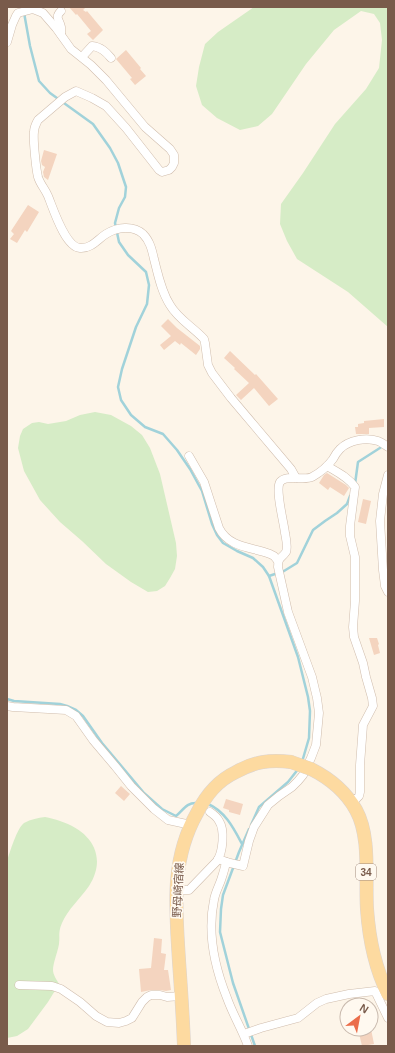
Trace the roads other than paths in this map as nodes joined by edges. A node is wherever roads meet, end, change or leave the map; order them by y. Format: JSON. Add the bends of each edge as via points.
{"nodes":[{"id":1,"x":31,"y":9,"type":"edge"},
{"id":2,"x":61,"y":11,"type":"dead end"},
{"id":3,"x":60,"y":35,"type":"junction"},
{"id":4,"x":7,"y":42,"type":"edge"},
{"id":5,"x":82,"y":57,"type":"junction"},
{"id":6,"x":111,"y":58,"type":"dead end"},
{"id":7,"x":388,"y":447,"type":"edge"},
{"id":8,"x":189,"y":456,"type":"dead end"},
{"id":9,"x":327,"y":466,"type":"junction"},
{"id":10,"x":388,"y":475,"type":"edge"},
{"id":11,"x":296,"y":478,"type":"junction"},
{"id":12,"x":278,"y":564,"type":"junction"},
{"id":13,"x":388,"y":592,"type":"edge"},
{"id":14,"x":7,"y":706,"type":"edge"},
{"id":15,"x":352,"y":803,"type":"junction"},
{"id":16,"x":205,"y":806,"type":"junction"},
{"id":17,"x":191,"y":825,"type":"junction"},
{"id":18,"x":218,"y":859,"type":"junction"},
{"id":19,"x":228,"y":863,"type":"junction"},
{"id":20,"x":176,"y":890,"type":"junction"},
{"id":21,"x":19,"y":985,"type":"dead end"},
{"id":22,"x":388,"y":994,"type":"edge"},
{"id":23,"x":181,"y":996,"type":"junction"},
{"id":24,"x":388,"y":1018,"type":"edge"},
{"id":25,"x":244,"y":1034,"type":"junction"},
{"id":26,"x":184,"y":1046,"type":"edge"},
{"id":27,"x":248,"y":1046,"type":"edge"}],
"edges":[{"from":1,"to":3,"type":"street","via":[[43,13]]},
{"from":1,"to":4,"type":"street","via":[[18,13]]},
{"from":2,"to":3,"type":"street","via":[[58,18],[62,28]]},
{"from":3,"to":5,"type":"street","via":[[71,49]]},
{"from":5,"to":6,"type":"street","via":[[92,46],[102,49]]},
{"from":5,"to":11,"type":"street","via":[[106,80],[146,127],[170,149],[174,163],[166,172],[159,170],[103,103],[76,92],[71,93],[38,120],[34,132],[40,183],[67,238],[78,248],[92,245],[107,233],[117,229],[135,229],[146,238],[150,243],[165,295],[177,314],[206,343],[208,365],[212,373]]},
{"from":7,"to":9,"type":"street","via":[[379,441],[356,440],[341,448]]},
{"from":8,"to":12,"type":"street","via":[[204,482],[222,535],[233,543],[274,556]]},
{"from":9,"to":11,"type":"street","via":[[306,479]]},
{"from":9,"to":15,"type":"street","via":[[353,485],[350,526],[354,557],[353,627],[373,706],[363,725],[361,788],[359,796]]},
{"from":10,"to":13,"type":"street","via":[[380,521],[383,570]]},
{"from":11,"to":12,"type":"street","via":[[283,480],[279,484],[287,548]]},
{"from":12,"to":19,"type":"street","via":[[288,612],[317,698],[319,713],[316,745],[298,781],[268,805],[254,827],[243,866]]},
{"from":14,"to":17,"type":"street","via":[[66,710],[76,716],[131,786],[154,809],[168,820]]},
{"from":15,"to":16,"type":"main road","name":"野母崎宿線","number":"34","bridge":true,"via":[[324,776],[291,762],[276,760],[254,764],[229,775],[216,785]]},
{"from":15,"to":22,"type":"main road","name":"野母崎宿線","number":"34","via":[[357,810],[366,848],[370,938],[376,965]]},
{"from":16,"to":17,"type":"main road","name":"野母崎宿線","number":"34"},
{"from":16,"to":18,"type":"street","via":[[221,826],[222,842]]},
{"from":17,"to":20,"type":"main road","name":"野母崎宿線","number":"34","via":[[179,862]]},
{"from":18,"to":19,"type":"street"},
{"from":18,"to":20,"type":"street","via":[[189,890]]},
{"from":19,"to":25,"type":"street","via":[[214,898],[212,937],[218,974],[227,1000]]},
{"from":20,"to":23,"type":"main road","name":"野母崎宿線","number":"34"},
{"from":21,"to":23,"type":"street","via":[[52,986],[61,989],[96,1016],[107,1022],[118,1023],[132,1018],[142,1002],[151,995]]},
{"from":23,"to":26,"type":"main road","name":"野母崎宿線","number":"34"},
{"from":24,"to":25,"type":"street","via":[[375,991],[326,999],[298,1018]]},
{"from":25,"to":27,"type":"street"}]}
